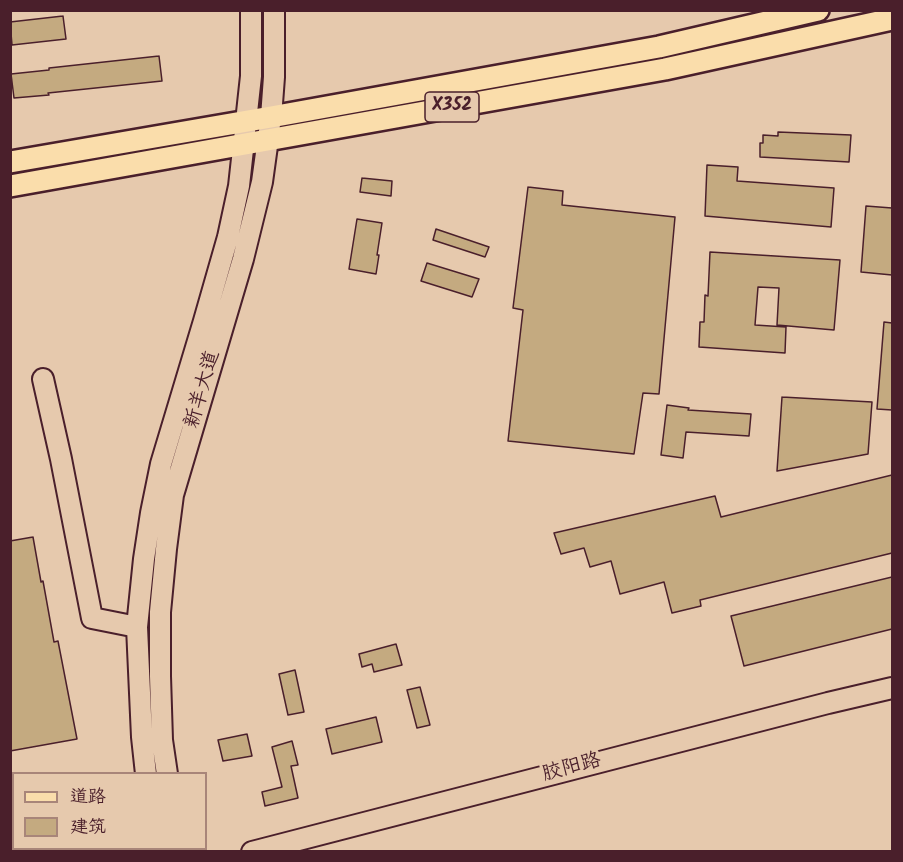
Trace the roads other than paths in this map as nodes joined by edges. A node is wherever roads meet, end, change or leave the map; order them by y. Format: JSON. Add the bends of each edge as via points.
{"nodes":[{"id":1,"x":251,"y":10,"type":"edge"},
{"id":2,"x":274,"y":10,"type":"edge"},
{"id":3,"x":818,"y":10,"type":"edge"},
{"id":4,"x":892,"y":19,"type":"edge"},
{"id":5,"x":271,"y":117,"type":"junction"},
{"id":6,"x":246,"y":122,"type":"junction"},
{"id":7,"x":268,"y":140,"type":"junction"},
{"id":8,"x":244,"y":144,"type":"junction"},
{"id":9,"x":10,"y":162,"type":"edge"},
{"id":10,"x":10,"y":186,"type":"edge"},
{"id":11,"x":43,"y":379,"type":"dead end"},
{"id":12,"x":137,"y":627,"type":"junction"},
{"id":13,"x":892,"y":688,"type":"edge"},
{"id":14,"x":146,"y":772,"type":"edge"},
{"id":15,"x":167,"y":772,"type":"edge"},
{"id":16,"x":252,"y":852,"type":"edge"}],
"edges":[{"from":1,"to":6,"type":"main road","name":"新羊大道"},
{"from":2,"to":5,"type":"main road","name":"新羊大道"},
{"from":3,"to":5,"type":"main road","number":"X352","via":[[659,46]]},
{"from":4,"to":7,"type":"main road","number":"X352","via":[[665,69]]},
{"from":5,"to":6,"type":"main road","number":"X352"},
{"from":5,"to":7,"type":"main road","name":"新羊大道"},
{"from":6,"to":8,"type":"main road","name":"新羊大道"},
{"from":6,"to":9,"type":"main road","number":"X352"},
{"from":7,"to":8,"type":"main road","number":"X352"},
{"from":7,"to":15,"type":"main road","name":"新羊大道","via":[[243,259],[173,495],[160,612],[162,740]]},
{"from":8,"to":10,"type":"main road","number":"X352"},
{"from":8,"to":12,"type":"main road","name":"新羊大道","via":[[228,237],[162,464],[149,525]]},
{"from":11,"to":12,"type":"main road","via":[[92,618]]},
{"from":12,"to":14,"type":"main road","name":"新羊大道"},
{"from":13,"to":16,"type":"main road","name":"胶阳路"}]}
